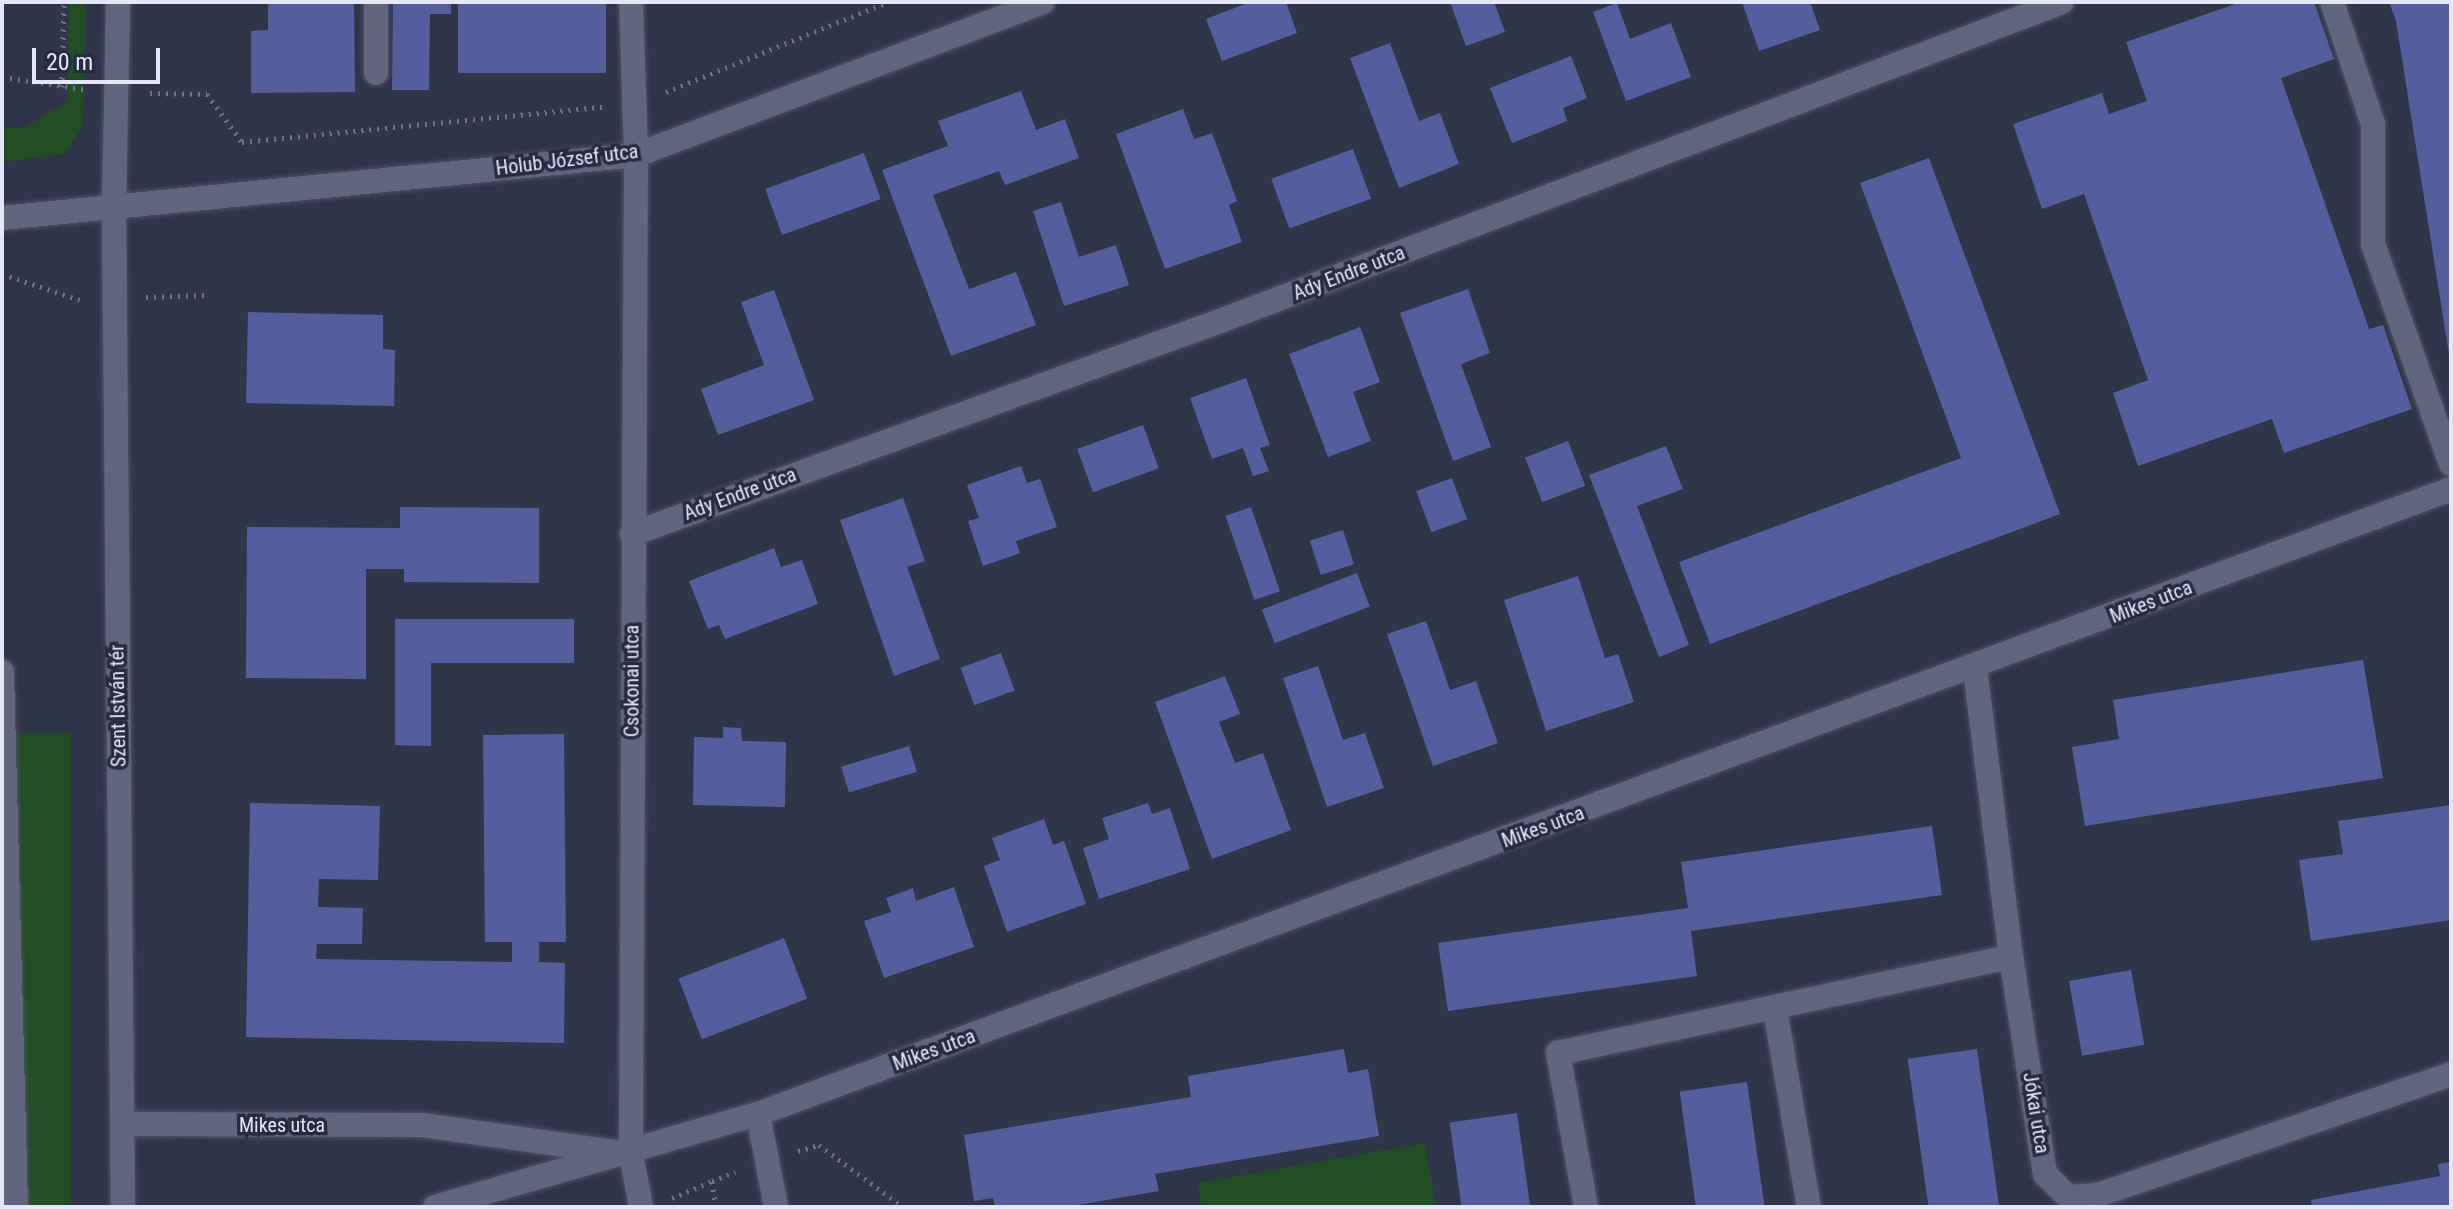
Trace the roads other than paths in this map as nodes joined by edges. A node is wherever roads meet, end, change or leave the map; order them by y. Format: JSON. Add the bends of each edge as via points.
{"nodes":[{"id":1,"x":118,"y":2,"type":"edge"},
{"id":2,"x":376,"y":2,"type":"edge"},
{"id":3,"x":631,"y":2,"type":"edge"},
{"id":4,"x":1042,"y":2,"type":"edge"},
{"id":5,"x":2062,"y":2,"type":"edge"},
{"id":6,"x":2332,"y":2,"type":"edge"},
{"id":7,"x":376,"y":73,"type":"dead end"},
{"id":8,"x":636,"y":155,"type":"junction"},
{"id":9,"x":114,"y":205,"type":"junction"},
{"id":10,"x":2,"y":218,"type":"edge"},
{"id":11,"x":2451,"y":464,"type":"edge"},
{"id":12,"x":2451,"y":489,"type":"edge"},
{"id":13,"x":632,"y":534,"type":"junction"},
{"id":14,"x":1975,"y":668,"type":"junction"},
{"id":15,"x":2,"y":672,"type":"edge"},
{"id":16,"x":2011,"y":957,"type":"junction"},
{"id":17,"x":1775,"y":1009,"type":"junction"},
{"id":18,"x":2451,"y":1074,"type":"edge"},
{"id":19,"x":758,"y":1114,"type":"junction"},
{"id":20,"x":124,"y":1124,"type":"junction"},
{"id":21,"x":631,"y":1154,"type":"junction"},
{"id":22,"x":651,"y":1204,"type":"edge"},
{"id":23,"x":16,"y":1207,"type":"edge"},
{"id":24,"x":123,"y":1207,"type":"edge"},
{"id":25,"x":435,"y":1207,"type":"edge"},
{"id":26,"x":776,"y":1207,"type":"edge"},
{"id":27,"x":1586,"y":1207,"type":"edge"},
{"id":28,"x":1809,"y":1207,"type":"edge"}],
"edges":[{"from":1,"to":9,"type":"street","name":"Szent István tér"},
{"from":2,"to":7,"type":"street"},
{"from":3,"to":8,"type":"street","name":"Csokonai utca"},
{"from":4,"to":8,"type":"street","name":"Holub József utca"},
{"from":5,"to":13,"type":"street","name":"Ady Endre utca","via":[[1234,316]]},
{"from":6,"to":11,"type":"street","via":[[2373,124],[2373,244]]},
{"from":8,"to":9,"type":"street","name":"Holub József utca"},
{"from":8,"to":13,"type":"street","name":"Csokonai utca"},
{"from":9,"to":10,"type":"street","name":"Holub József utca"},
{"from":9,"to":20,"type":"street","name":"Szent István tér"},
{"from":12,"to":14,"type":"street","name":"Mikes utca"},
{"from":13,"to":21,"type":"street","name":"Csokonai utca"},
{"from":14,"to":16,"type":"street","name":"Jókai utca"},
{"from":14,"to":19,"type":"street","name":"Mikes utca"},
{"from":15,"to":23,"type":"street"},
{"from":16,"to":17,"type":"street"},
{"from":16,"to":18,"type":"street","name":"Jókai utca","via":[[2045,1174],[2068,1197],[2098,1195]]},
{"from":17,"to":27,"type":"street","via":[[1558,1053]]},
{"from":17,"to":28,"type":"street"},
{"from":19,"to":21,"type":"street","name":"Mikes utca"},
{"from":19,"to":26,"type":"street"},
{"from":20,"to":21,"type":"street","name":"Mikes utca","via":[[422,1125]]},
{"from":20,"to":24,"type":"street","name":"Szent István tér"},
{"from":21,"to":22,"type":"street","name":"Csokonai utca"},
{"from":21,"to":25,"type":"street","name":"Mikes utca"}]}
